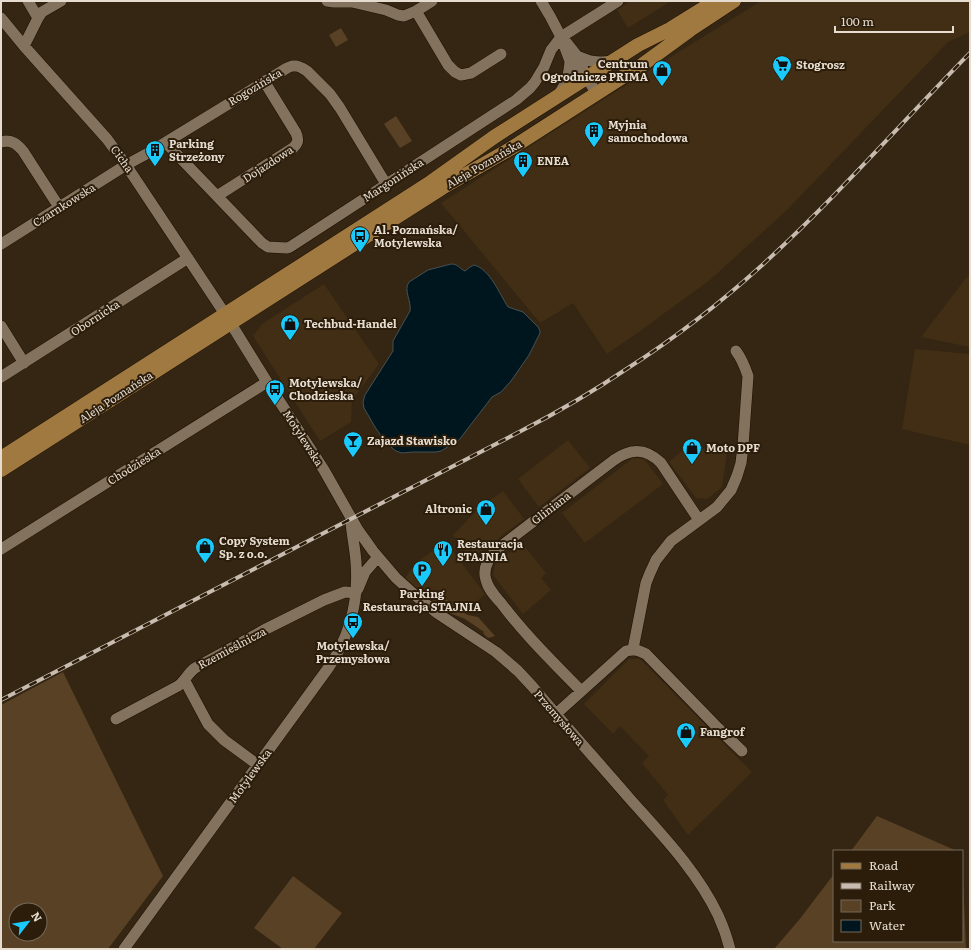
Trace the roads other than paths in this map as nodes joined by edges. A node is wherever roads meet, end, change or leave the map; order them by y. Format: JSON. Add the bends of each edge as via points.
{"nodes":[{"id":1,"x":28,"y":1,"type":"edge"},
{"id":2,"x":61,"y":1,"type":"edge"},
{"id":3,"x":327,"y":1,"type":"edge"},
{"id":4,"x":432,"y":1,"type":"edge"},
{"id":5,"x":541,"y":1,"type":"edge"},
{"id":6,"x":618,"y":1,"type":"edge"},
{"id":7,"x":715,"y":1,"type":"edge"},
{"id":8,"x":734,"y":1,"type":"edge"},
{"id":9,"x":416,"y":11,"type":"junction"},
{"id":10,"x":1,"y":18,"type":"edge"},
{"id":11,"x":38,"y":18,"type":"junction"},
{"id":12,"x":5,"y":31,"type":"edge"},
{"id":13,"x":561,"y":37,"type":"junction"},
{"id":14,"x":24,"y":46,"type":"junction"},
{"id":15,"x":501,"y":54,"type":"dead end"},
{"id":16,"x":574,"y":58,"type":"junction"},
{"id":17,"x":612,"y":61,"type":"junction"},
{"id":18,"x":587,"y":78,"type":"junction"},
{"id":19,"x":264,"y":81,"type":"junction"},
{"id":20,"x":597,"y":94,"type":"junction"},
{"id":21,"x":557,"y":97,"type":"junction"},
{"id":22,"x":530,"y":114,"type":"junction"},
{"id":23,"x":1,"y":142,"type":"edge"},
{"id":24,"x":166,"y":142,"type":"junction"},
{"id":25,"x":520,"y":143,"type":"junction"},
{"id":26,"x":126,"y":165,"type":"junction"},
{"id":27,"x":386,"y":184,"type":"junction"},
{"id":28,"x":217,"y":196,"type":"junction"},
{"id":29,"x":60,"y":208,"type":"junction"},
{"id":30,"x":1,"y":244,"type":"edge"},
{"id":31,"x":188,"y":258,"type":"junction"},
{"id":32,"x":228,"y":319,"type":"junction"},
{"id":33,"x":1,"y":326,"type":"edge"},
{"id":34,"x":736,"y":351,"type":"dead end"},
{"id":35,"x":24,"y":362,"type":"junction"},
{"id":36,"x":1,"y":377,"type":"edge"},
{"id":37,"x":267,"y":382,"type":"junction"},
{"id":38,"x":1,"y":458,"type":"edge"},
{"id":39,"x":1,"y":470,"type":"edge"},
{"id":40,"x":351,"y":519,"type":"junction"},
{"id":41,"x":699,"y":520,"type":"junction"},
{"id":42,"x":1,"y":549,"type":"edge"},
{"id":43,"x":375,"y":554,"type":"junction"},
{"id":44,"x":356,"y":561,"type":"junction"},
{"id":45,"x":356,"y":593,"type":"junction"},
{"id":46,"x":633,"y":649,"type":"junction"},
{"id":47,"x":185,"y":681,"type":"junction"},
{"id":48,"x":581,"y":691,"type":"junction"},
{"id":49,"x":556,"y":714,"type":"junction"},
{"id":50,"x":116,"y":719,"type":"dead end"},
{"id":51,"x":742,"y":751,"type":"dead end"},
{"id":52,"x":258,"y":765,"type":"junction"},
{"id":53,"x":124,"y":949,"type":"edge"},
{"id":54,"x":730,"y":949,"type":"edge"}],
"edges":[{"from":1,"to":11,"type":"street"},
{"from":2,"to":11,"type":"street","via":[[42,12]]},
{"from":3,"to":9,"type":"street","via":[[352,2],[401,16]]},
{"from":4,"to":9,"type":"street"},
{"from":5,"to":13,"type":"street"},
{"from":6,"to":13,"type":"street","name":"Margonińska"},
{"from":7,"to":17,"type":"main road","name":"Aleja Poznańska"},
{"from":8,"to":20,"type":"main road","name":"Aleja Poznańska"},
{"from":9,"to":15,"type":"street","via":[[448,65],[455,72],[463,75],[471,73]]},
{"from":10,"to":12,"type":"street","name":"Cicha"},
{"from":11,"to":14,"type":"street"},
{"from":12,"to":14,"type":"street","name":"Cicha"},
{"from":13,"to":16,"type":"street"},
{"from":13,"to":27,"type":"street","name":"Margonińska","via":[[551,50],[535,82],[522,95]]},
{"from":14,"to":26,"type":"street","name":"Cicha","via":[[107,139]]},
{"from":16,"to":17,"type":"street","via":[[596,63]]},
{"from":16,"to":18,"type":"street"},
{"from":16,"to":21,"type":"street","via":[[567,82]]},
{"from":17,"to":18,"type":"main road","name":"Aleja Poznańska"},
{"from":18,"to":20,"type":"street"},
{"from":18,"to":21,"type":"main road","name":"Aleja Poznańska"},
{"from":19,"to":24,"type":"street","name":"Rogozińska"},
{"from":19,"to":27,"type":"street","name":"Rogozińska","via":[[292,66],[306,71],[330,94],[340,108]]},
{"from":19,"to":28,"type":"street","name":"Dojazdowa","via":[[298,141],[293,148]]},
{"from":20,"to":25,"type":"main road","name":"Aleja Poznańska"},
{"from":21,"to":22,"type":"main road","name":"Aleja Poznańska"},
{"from":22,"to":25,"type":"main road","via":[[518,131]]},
{"from":22,"to":32,"type":"main road","name":"Aleja Poznańska"},
{"from":23,"to":29,"type":"street","via":[[10,141],[24,151]]},
{"from":24,"to":26,"type":"street","name":"Rogozińska"},
{"from":24,"to":28,"type":"street","name":"Margonińska"},
{"from":25,"to":32,"type":"main road","name":"Aleja Poznańska"},
{"from":26,"to":29,"type":"street","name":"Czarnkowska"},
{"from":26,"to":31,"type":"street","name":"Cicha"},
{"from":27,"to":28,"type":"street","name":"Margonińska","via":[[287,248],[268,247],[262,243]]},
{"from":29,"to":30,"type":"street","name":"Czarnkowska"},
{"from":31,"to":32,"type":"street","name":"Cicha"},
{"from":31,"to":35,"type":"street","name":"Obornicka"},
{"from":32,"to":37,"type":"street","name":"Motylewska"},
{"from":32,"to":38,"type":"main road","name":"Aleja Poznańska"},
{"from":32,"to":39,"type":"main road","name":"Aleja Poznańska"},
{"from":33,"to":35,"type":"street"},
{"from":34,"to":41,"type":"street","via":[[748,376],[741,463],[731,490],[717,507]]},
{"from":35,"to":36,"type":"street","name":"Obornicka"},
{"from":37,"to":40,"type":"street","name":"Motylewska","via":[[327,476]]},
{"from":37,"to":42,"type":"street","name":"Chodzieska"},
{"from":40,"to":43,"type":"street","name":"Przemysłowa"},
{"from":40,"to":44,"type":"street","name":"Motylewska"},
{"from":41,"to":46,"type":"street","via":[[671,541],[656,560],[646,583]]},
{"from":41,"to":48,"type":"street","name":"Gliniana","via":[[655,457],[647,452],[630,452],[614,460],[502,545],[490,557],[485,571],[490,589],[516,623]]},
{"from":43,"to":44,"type":"street","via":[[364,554]]},
{"from":43,"to":45,"type":"street","name":"Motylewska"},
{"from":43,"to":49,"type":"street","name":"Przemysłowa","via":[[396,578],[421,600],[509,662]]},
{"from":44,"to":45,"type":"street","name":"Motylewska"},
{"from":45,"to":47,"type":"street","name":"Rzemieślnicza","via":[[345,592],[336,595],[264,630],[190,671]]},
{"from":45,"to":52,"type":"street","name":"Motylewska","via":[[349,628],[333,661]]},
{"from":46,"to":48,"type":"street","via":[[626,652]]},
{"from":46,"to":51,"type":"street","via":[[646,654]]},
{"from":47,"to":50,"type":"street","name":"Rzemieślnicza"},
{"from":47,"to":52,"type":"street","via":[[208,724],[224,740]]},
{"from":48,"to":49,"type":"street"},
{"from":49,"to":54,"type":"street","name":"Przemysłowa","via":[[697,878],[717,914]]},
{"from":52,"to":53,"type":"street","name":"Motylewska"}]}
